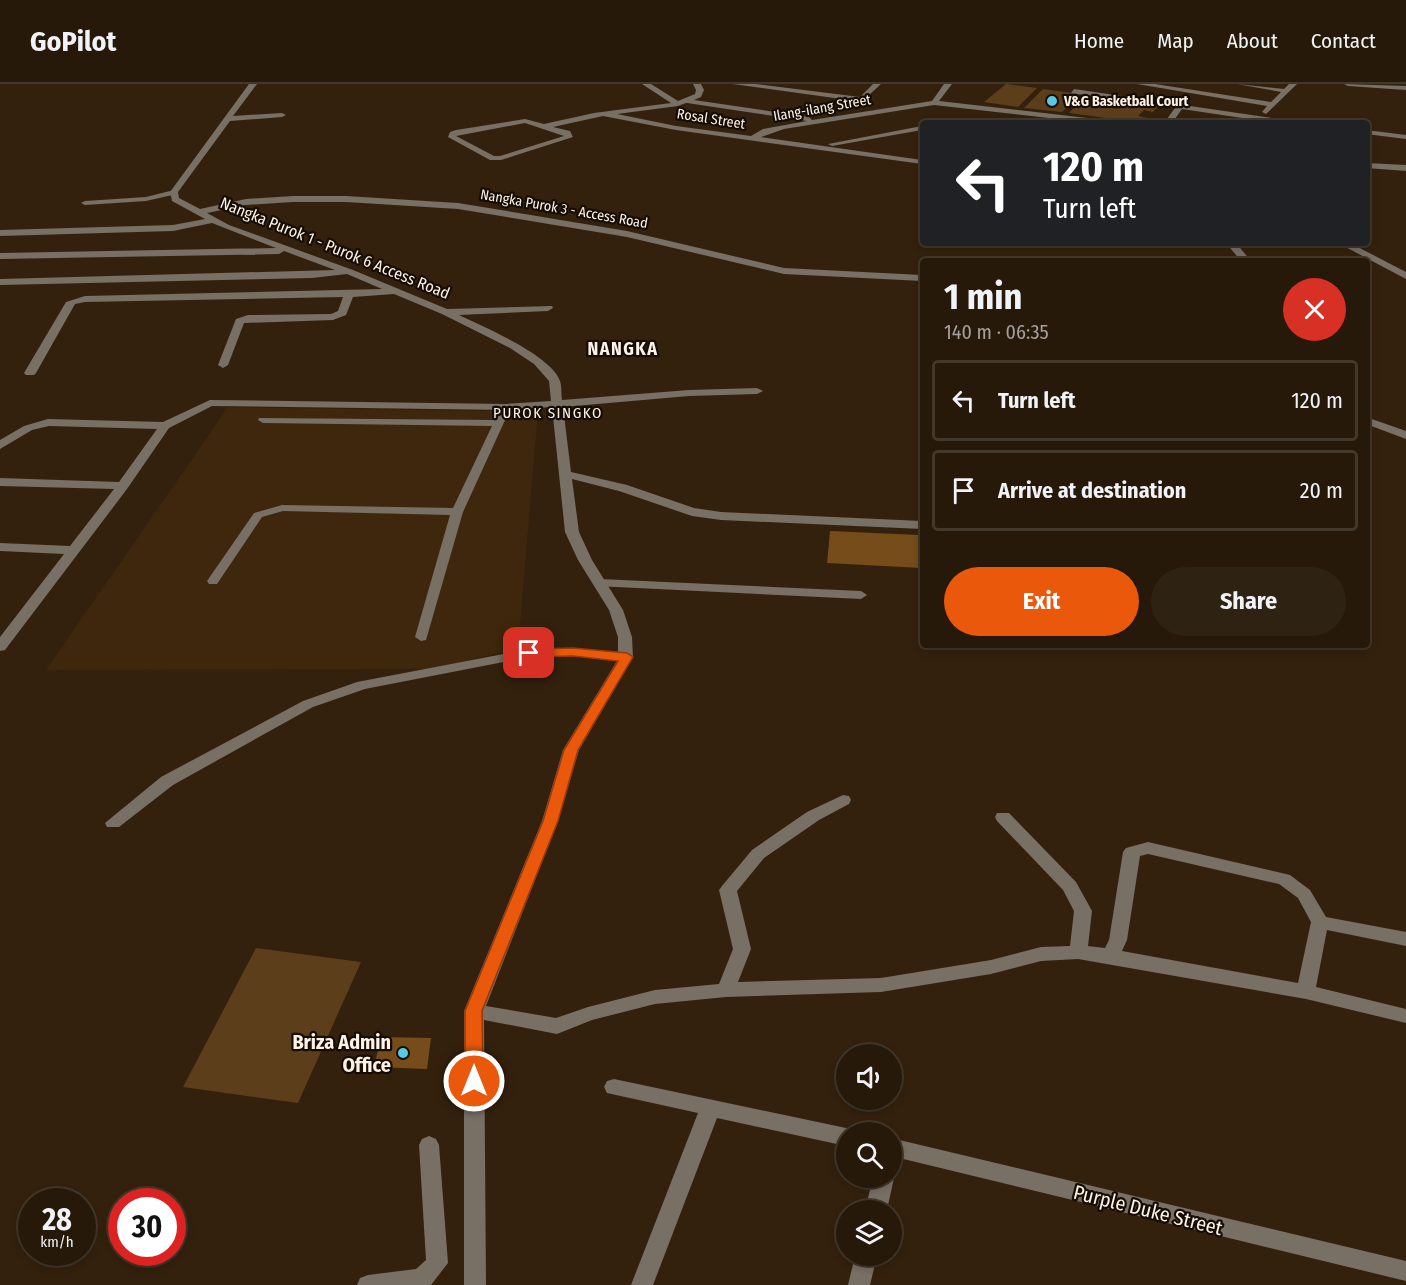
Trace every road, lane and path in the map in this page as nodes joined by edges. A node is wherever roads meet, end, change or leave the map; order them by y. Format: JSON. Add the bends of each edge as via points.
{"nodes":[{"id":1,"x":253,"y":84,"type":"edge"},
{"id":2,"x":646,"y":84,"type":"edge"},
{"id":3,"x":697,"y":84,"type":"edge"},
{"id":4,"x":737,"y":84,"type":"edge"},
{"id":5,"x":877,"y":84,"type":"edge"},
{"id":6,"x":948,"y":84,"type":"edge"},
{"id":7,"x":1141,"y":84,"type":"edge"},
{"id":8,"x":1241,"y":84,"type":"edge"},
{"id":9,"x":1293,"y":84,"type":"edge"},
{"id":10,"x":1348,"y":84,"type":"edge"},
{"id":11,"x":1406,"y":88,"type":"edge"},
{"id":12,"x":1074,"y":91,"type":"dead end"},
{"id":13,"x":1286,"y":91,"type":"junction"},
{"id":14,"x":862,"y":99,"type":"junction"},
{"id":15,"x":687,"y":101,"type":"junction"},
{"id":16,"x":934,"y":103,"type":"junction"},
{"id":17,"x":678,"y":104,"type":"junction"},
{"id":18,"x":1273,"y":105,"type":"junction"},
{"id":19,"x":1180,"y":107,"type":"junction"},
{"id":20,"x":604,"y":114,"type":"junction"},
{"id":21,"x":282,"y":115,"type":"dead end"},
{"id":22,"x":844,"y":117,"type":"junction"},
{"id":23,"x":226,"y":119,"type":"junction"},
{"id":24,"x":822,"y":120,"type":"junction"},
{"id":25,"x":1086,"y":120,"type":"edge"},
{"id":26,"x":1170,"y":120,"type":"edge"},
{"id":27,"x":1252,"y":120,"type":"edge"},
{"id":28,"x":1258,"y":120,"type":"edge"},
{"id":29,"x":545,"y":126,"type":"junction"},
{"id":30,"x":920,"y":128,"type":"edge"},
{"id":31,"x":1370,"y":132,"type":"edge"},
{"id":32,"x":1406,"y":137,"type":"edge"},
{"id":33,"x":752,"y":139,"type":"junction"},
{"id":34,"x":817,"y":147,"type":"junction"},
{"id":35,"x":920,"y":154,"type":"edge"},
{"id":36,"x":902,"y":159,"type":"junction"},
{"id":37,"x":920,"y":162,"type":"edge"},
{"id":38,"x":1370,"y":165,"type":"edge"},
{"id":39,"x":1406,"y":168,"type":"edge"},
{"id":40,"x":174,"y":192,"type":"junction"},
{"id":41,"x":85,"y":203,"type":"dead end"},
{"id":42,"x":199,"y":212,"type":"junction"},
{"id":43,"x":213,"y":220,"type":"junction"},
{"id":44,"x":0,"y":233,"type":"edge"},
{"id":45,"x":1234,"y":246,"type":"edge"},
{"id":46,"x":1349,"y":246,"type":"edge"},
{"id":47,"x":288,"y":251,"type":"junction"},
{"id":48,"x":0,"y":256,"type":"edge"},
{"id":49,"x":1244,"y":258,"type":"edge"},
{"id":50,"x":350,"y":272,"type":"junction"},
{"id":51,"x":1406,"y":276,"type":"edge"},
{"id":52,"x":920,"y":278,"type":"edge"},
{"id":53,"x":0,"y":282,"type":"edge"},
{"id":54,"x":396,"y":291,"type":"junction"},
{"id":55,"x":349,"y":294,"type":"junction"},
{"id":56,"x":548,"y":308,"type":"dead end"},
{"id":57,"x":446,"y":312,"type":"junction"},
{"id":58,"x":223,"y":365,"type":"dead end"},
{"id":59,"x":30,"y":373,"type":"dead end"},
{"id":60,"x":757,"y":391,"type":"dead end"},
{"id":61,"x":557,"y":403,"type":"junction"},
{"id":62,"x":506,"y":407,"type":"junction"},
{"id":63,"x":263,"y":420,"type":"dead end"},
{"id":64,"x":1370,"y":422,"type":"edge"},
{"id":65,"x":499,"y":423,"type":"junction"},
{"id":66,"x":165,"y":426,"type":"junction"},
{"id":67,"x":1406,"y":435,"type":"edge"},
{"id":68,"x":0,"y":445,"type":"edge"},
{"id":69,"x":565,"y":474,"type":"junction"},
{"id":70,"x":0,"y":482,"type":"edge"},
{"id":71,"x":123,"y":486,"type":"junction"},
{"id":72,"x":457,"y":512,"type":"junction"},
{"id":73,"x":920,"y":525,"type":"edge"},
{"id":74,"x":0,"y":548,"type":"edge"},
{"id":75,"x":74,"y":550,"type":"junction"},
{"id":76,"x":213,"y":581,"type":"dead end"},
{"id":77,"x":600,"y":583,"type":"junction"},
{"id":78,"x":861,"y":595,"type":"dead end"},
{"id":79,"x":0,"y":621,"type":"edge"},
{"id":80,"x":18,"y":621,"type":"junction"},
{"id":81,"x":421,"y":637,"type":"dead end"},
{"id":82,"x":0,"y":647,"type":"edge"},
{"id":83,"x":627,"y":657,"type":"junction"},
{"id":84,"x":843,"y":801,"type":"dead end"},
{"id":85,"x":1003,"y":817,"type":"dead end"},
{"id":86,"x":113,"y":823,"type":"dead end"},
{"id":87,"x":1320,"y":922,"type":"junction"},
{"id":88,"x":1406,"y":939,"type":"edge"},
{"id":89,"x":1078,"y":951,"type":"junction"},
{"id":90,"x":1111,"y":956,"type":"junction"},
{"id":91,"x":726,"y":990,"type":"junction"},
{"id":92,"x":1306,"y":992,"type":"junction"},
{"id":93,"x":474,"y":1011,"type":"junction"},
{"id":94,"x":1406,"y":1016,"type":"edge"},
{"id":95,"x":614,"y":1087,"type":"dead end"},
{"id":96,"x":711,"y":1107,"type":"junction"},
{"id":97,"x":836,"y":1135,"type":"edge"},
{"id":98,"x":429,"y":1145,"type":"dead end"},
{"id":99,"x":902,"y":1150,"type":"edge"},
{"id":100,"x":864,"y":1266,"type":"edge"},
{"id":101,"x":1406,"y":1271,"type":"edge"},
{"id":102,"x":368,"y":1285,"type":"edge"},
{"id":103,"x":475,"y":1285,"type":"edge"},
{"id":104,"x":642,"y":1285,"type":"edge"},
{"id":105,"x":859,"y":1285,"type":"edge"}],
"edges":[{"from":1,"to":23,"type":"street"},
{"from":2,"to":17,"type":"street"},
{"from":3,"to":15,"type":"street","via":[[698,95]]},
{"from":4,"to":14,"type":"street"},
{"from":5,"to":14,"type":"street"},
{"from":6,"to":16,"type":"street"},
{"from":7,"to":18,"type":"street"},
{"from":8,"to":13,"type":"street"},
{"from":9,"to":13,"type":"street"},
{"from":10,"to":11,"type":"street"},
{"from":12,"to":19,"type":"street"},
{"from":13,"to":18,"type":"street"},
{"from":14,"to":22,"type":"street"},
{"from":15,"to":17,"type":"street"},
{"from":15,"to":24,"type":"street"},
{"from":16,"to":22,"type":"street","name":"Ilang-ilang Street"},
{"from":16,"to":25,"type":"street","name":"Ilang-ilang Street"},
{"from":17,"to":20,"type":"street"},
{"from":18,"to":28,"type":"street"},
{"from":19,"to":26,"type":"street"},
{"from":19,"to":27,"type":"street"},
{"from":20,"to":29,"type":"street"},
{"from":20,"to":33,"type":"street","name":"Rosal Street"},
{"from":21,"to":23,"type":"street"},
{"from":22,"to":24,"type":"street","name":"Ilang-ilang Street"},
{"from":23,"to":40,"type":"street"},
{"from":24,"to":33,"type":"street","name":"Ilang-ilang Street","via":[[766,131]]},
{"from":29,"to":29,"type":"street","via":[[569,137],[501,158],[493,158],[453,137],[456,132],[513,122]]},
{"from":30,"to":34,"type":"street"},
{"from":31,"to":32,"type":"street"},
{"from":33,"to":34,"type":"street","name":"Rosal Street"},
{"from":34,"to":36,"type":"street","name":"Rosal Street"},
{"from":35,"to":36,"type":"street"},
{"from":36,"to":37,"type":"street","name":"Rosal Street"},
{"from":38,"to":39,"type":"street"},
{"from":40,"to":41,"type":"lane","via":[[146,199]]},
{"from":40,"to":42,"type":"street","name":"Nangka Purok 1 - Purok 6 Access Road","via":[[175,200]]},
{"from":42,"to":43,"type":"street","name":"Nangka Purok 1 - Purok 6 Access Road"},
{"from":42,"to":52,"type":"street","name":"Nangka Purok 3 - Access Road","via":[[246,201],[293,199],[458,206],[627,234],[784,271]]},
{"from":43,"to":44,"type":"street","via":[[173,228]]},
{"from":43,"to":47,"type":"street","name":"Nangka Purok 1 - Purok 6 Access Road"},
{"from":45,"to":49,"type":"street"},
{"from":46,"to":51,"type":"street"},
{"from":47,"to":48,"type":"street"},
{"from":47,"to":50,"type":"street","name":"Nangka Purok 1 - Purok 6 Access Road"},
{"from":50,"to":53,"type":"street"},
{"from":50,"to":54,"type":"street","name":"Nangka Purok 1 - Purok 6 Access Road"},
{"from":54,"to":55,"type":"street"},
{"from":54,"to":57,"type":"street","name":"Nangka Purok 1 - Purok 6 Access Road"},
{"from":55,"to":58,"type":"street","via":[[342,313],[333,317],[240,321]]},
{"from":55,"to":59,"type":"street","via":[[71,302]]},
{"from":56,"to":57,"type":"street"},
{"from":57,"to":61,"type":"street","name":"Nangka Purok 1 - Purok 6 Access Road","via":[[538,362],[554,380]]},
{"from":60,"to":61,"type":"street"},
{"from":61,"to":62,"type":"street"},
{"from":61,"to":69,"type":"street","name":"Nangka Purok 1 - Purok 6 Access Road"},
{"from":62,"to":65,"type":"lane"},
{"from":62,"to":66,"type":"street","via":[[210,404]]},
{"from":63,"to":65,"type":"lane"},
{"from":64,"to":67,"type":"street"},
{"from":65,"to":72,"type":"lane"},
{"from":66,"to":68,"type":"street","via":[[48,422],[28,428]]},
{"from":66,"to":71,"type":"street"},
{"from":69,"to":73,"type":"street","via":[[623,488],[692,512]]},
{"from":69,"to":77,"type":"street","name":"Nangka Purok 1 - Purok 6 Access Road","via":[[572,532]]},
{"from":70,"to":71,"type":"street"},
{"from":71,"to":75,"type":"street"},
{"from":72,"to":76,"type":"lane","via":[[282,508],[258,515]]},
{"from":72,"to":81,"type":"lane"},
{"from":74,"to":75,"type":"street"},
{"from":75,"to":80,"type":"street"},
{"from":77,"to":78,"type":"lane"},
{"from":77,"to":83,"type":"street","name":"Nangka Purok 1 - Purok 6 Access Road","via":[[616,610]]},
{"from":79,"to":80,"type":"street"},
{"from":80,"to":82,"type":"street"},
{"from":83,"to":86,"type":"street","via":[[529,653],[362,685],[308,704],[167,781]]},
{"from":83,"to":93,"type":"street","via":[[571,750],[550,821]]},
{"from":84,"to":91,"type":"street","via":[[813,816],[758,854],[728,890],[742,949]]},
{"from":85,"to":89,"type":"street","via":[[1070,886],[1083,911]]},
{"from":87,"to":88,"type":"street"},
{"from":87,"to":90,"type":"street","via":[[1304,894],[1284,879],[1148,848],[1132,852],[1118,940]]},
{"from":87,"to":92,"type":"street"},
{"from":89,"to":90,"type":"street"},
{"from":89,"to":91,"type":"street","via":[[1041,954],[881,985]]},
{"from":90,"to":92,"type":"street"},
{"from":91,"to":93,"type":"street","via":[[655,997],[556,1026]]},
{"from":92,"to":94,"type":"street"},
{"from":93,"to":103,"type":"street"},
{"from":95,"to":96,"type":"street"},
{"from":96,"to":97,"type":"street"},
{"from":96,"to":104,"type":"street"},
{"from":98,"to":102,"type":"street","via":[[437,1263],[422,1279]]},
{"from":99,"to":101,"type":"street","name":"Purple Duke Street"},
{"from":100,"to":105,"type":"street"}]}
